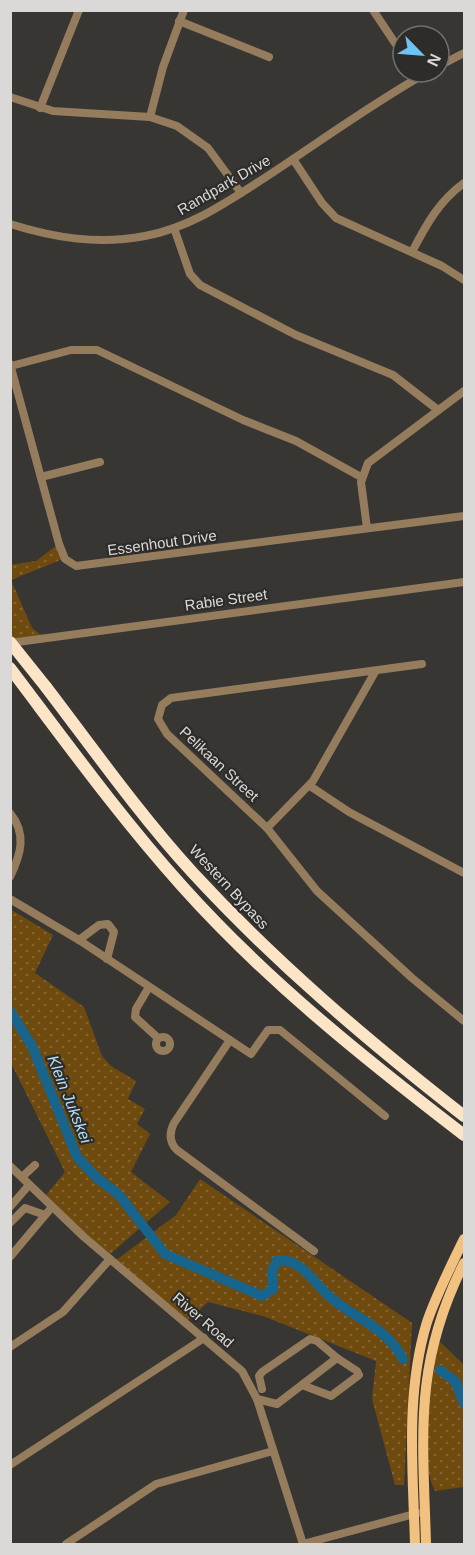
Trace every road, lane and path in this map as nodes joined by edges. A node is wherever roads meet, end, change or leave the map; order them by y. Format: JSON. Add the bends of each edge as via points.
{"nodes":[{"id":1,"x":79,"y":10,"type":"edge"},
{"id":2,"x":184,"y":10,"type":"edge"},
{"id":3,"x":373,"y":10,"type":"edge"},
{"id":4,"x":180,"y":21,"type":"junction"},
{"id":5,"x":391,"y":37,"type":"edge"},
{"id":6,"x":465,"y":53,"type":"edge"},
{"id":7,"x":269,"y":57,"type":"dead end"},
{"id":8,"x":451,"y":60,"type":"edge"},
{"id":9,"x":404,"y":84,"type":"edge"},
{"id":10,"x":10,"y":97,"type":"edge"},
{"id":11,"x":40,"y":108,"type":"junction"},
{"id":12,"x":150,"y":117,"type":"junction"},
{"id":13,"x":293,"y":159,"type":"junction"},
{"id":14,"x":465,"y":183,"type":"edge"},
{"id":15,"x":241,"y":193,"type":"junction"},
{"id":16,"x":10,"y":224,"type":"edge"},
{"id":17,"x":174,"y":228,"type":"junction"},
{"id":18,"x":412,"y":252,"type":"junction"},
{"id":19,"x":465,"y":280,"type":"edge"},
{"id":20,"x":11,"y":365,"type":"edge"},
{"id":21,"x":465,"y":391,"type":"edge"},
{"id":22,"x":438,"y":410,"type":"junction"},
{"id":23,"x":100,"y":462,"type":"dead end"},
{"id":24,"x":41,"y":477,"type":"junction"},
{"id":25,"x":361,"y":477,"type":"junction"},
{"id":26,"x":465,"y":516,"type":"edge"},
{"id":27,"x":367,"y":528,"type":"junction"},
{"id":28,"x":465,"y":584,"type":"edge"},
{"id":29,"x":10,"y":643,"type":"edge"},
{"id":30,"x":422,"y":664,"type":"dead end"},
{"id":31,"x":10,"y":668,"type":"edge"},
{"id":32,"x":375,"y":672,"type":"junction"},
{"id":33,"x":310,"y":786,"type":"junction"},
{"id":34,"x":10,"y":813,"type":"edge"},
{"id":35,"x":267,"y":828,"type":"junction"},
{"id":36,"x":465,"y":873,"type":"edge"},
{"id":37,"x":10,"y":877,"type":"edge"},
{"id":38,"x":10,"y":899,"type":"edge"},
{"id":39,"x":79,"y":940,"type":"junction"},
{"id":40,"x":107,"y":959,"type":"junction"},
{"id":41,"x":149,"y":987,"type":"junction"},
{"id":42,"x":465,"y":1021,"type":"edge"},
{"id":43,"x":158,"y":1038,"type":"dead end"},
{"id":44,"x":230,"y":1040,"type":"junction"},
{"id":45,"x":386,"y":1116,"type":"dead end"},
{"id":46,"x":465,"y":1116,"type":"edge"},
{"id":47,"x":465,"y":1135,"type":"edge"},
{"id":48,"x":34,"y":1165,"type":"dead end"},
{"id":49,"x":10,"y":1166,"type":"edge"},
{"id":50,"x":22,"y":1178,"type":"junction"},
{"id":51,"x":29,"y":1185,"type":"junction"},
{"id":52,"x":10,"y":1207,"type":"edge"},
{"id":53,"x":52,"y":1207,"type":"junction"},
{"id":54,"x":45,"y":1215,"type":"junction"},
{"id":55,"x":10,"y":1223,"type":"edge"},
{"id":56,"x":465,"y":1239,"type":"edge"},
{"id":57,"x":314,"y":1251,"type":"dead end"},
{"id":58,"x":10,"y":1257,"type":"edge"},
{"id":59,"x":110,"y":1259,"type":"junction"},
{"id":60,"x":465,"y":1263,"type":"edge"},
{"id":61,"x":204,"y":1338,"type":"junction"},
{"id":62,"x":428,"y":1339,"type":"junction"},
{"id":63,"x":10,"y":1347,"type":"edge"},
{"id":64,"x":337,"y":1358,"type":"junction"},
{"id":65,"x":302,"y":1385,"type":"junction"},
{"id":66,"x":262,"y":1389,"type":"dead end"},
{"id":67,"x":257,"y":1399,"type":"junction"},
{"id":68,"x":273,"y":1451,"type":"junction"},
{"id":69,"x":10,"y":1465,"type":"edge"},
{"id":70,"x":420,"y":1513,"type":"junction"},
{"id":71,"x":66,"y":1545,"type":"edge"},
{"id":72,"x":303,"y":1545,"type":"edge"},
{"id":73,"x":415,"y":1545,"type":"edge"},
{"id":74,"x":426,"y":1545,"type":"edge"}],
"edges":[{"from":1,"to":11,"type":"street"},
{"from":2,"to":4,"type":"street"},
{"from":3,"to":5,"type":"street"},
{"from":4,"to":7,"type":"street"},
{"from":4,"to":12,"type":"street"},
{"from":6,"to":8,"type":"street"},
{"from":9,"to":13,"type":"street","name":"Randpark Drive"},
{"from":10,"to":11,"type":"street"},
{"from":11,"to":12,"type":"street"},
{"from":12,"to":15,"type":"street","via":[[177,126],[204,144]]},
{"from":13,"to":15,"type":"street","name":"Randpark Drive"},
{"from":13,"to":18,"type":"street","via":[[336,218]]},
{"from":14,"to":18,"type":"street","via":[[437,208]]},
{"from":15,"to":17,"type":"street","name":"Randpark Drive"},
{"from":16,"to":17,"type":"street","name":"Randpark Drive","via":[[85,241],[131,239]]},
{"from":17,"to":22,"type":"street","via":[[190,274],[200,285],[296,335],[393,375]]},
{"from":18,"to":19,"type":"street"},
{"from":20,"to":24,"type":"street","name":"Essenhout Drive"},
{"from":20,"to":25,"type":"street","via":[[71,350],[97,350],[296,441]]},
{"from":21,"to":22,"type":"street"},
{"from":22,"to":25,"type":"street","via":[[374,457]]},
{"from":23,"to":24,"type":"street"},
{"from":24,"to":27,"type":"street","name":"Essenhout Drive","via":[[61,549],[69,562],[79,566]]},
{"from":25,"to":27,"type":"street"},
{"from":26,"to":27,"type":"street","name":"Essenhout Drive"},
{"from":28,"to":29,"type":"street","name":"Rabie Street"},
{"from":29,"to":46,"type":"highway","name":"Western Bypass","bridge":true,"via":[[152,826],[242,925],[337,1014]]},
{"from":30,"to":32,"type":"street","name":"Pelikaan Street"},
{"from":31,"to":47,"type":"highway","via":[[135,832],[230,937],[358,1053]]},
{"from":32,"to":33,"type":"street"},
{"from":32,"to":35,"type":"street","name":"Pelikaan Street","via":[[182,696],[162,705],[158,719],[162,728]]},
{"from":33,"to":35,"type":"street"},
{"from":33,"to":36,"type":"street","via":[[349,812]]},
{"from":34,"to":37,"type":"street","via":[[19,825],[22,840]]},
{"from":35,"to":42,"type":"street","name":"Pelikaan Street","via":[[317,891]]},
{"from":38,"to":39,"type":"street"},
{"from":39,"to":40,"type":"street"},
{"from":39,"to":40,"type":"street","via":[[99,925],[108,924],[114,932]]},
{"from":40,"to":41,"type":"street"},
{"from":41,"to":43,"type":"street","via":[[135,1017]]},
{"from":41,"to":44,"type":"street"},
{"from":44,"to":45,"type":"street","via":[[251,1053],[268,1030],[280,1030]]},
{"from":44,"to":57,"type":"street","via":[[174,1123],[171,1142]]},
{"from":48,"to":50,"type":"street"},
{"from":49,"to":50,"type":"street","name":"River Road"},
{"from":50,"to":51,"type":"street","name":"River Road"},
{"from":51,"to":52,"type":"street"},
{"from":51,"to":53,"type":"street","name":"River Road"},
{"from":53,"to":54,"type":"street"},
{"from":53,"to":59,"type":"street","name":"River Road"},
{"from":54,"to":55,"type":"street","via":[[25,1208]]},
{"from":54,"to":58,"type":"street"},
{"from":56,"to":62,"type":"main road","via":[[439,1292]]},
{"from":59,"to":61,"type":"street","name":"River Road"},
{"from":59,"to":63,"type":"street","via":[[63,1312]]},
{"from":60,"to":62,"type":"main road"},
{"from":61,"to":67,"type":"street","name":"River Road","via":[[247,1377]]},
{"from":61,"to":69,"type":"street"},
{"from":62,"to":70,"type":"main road"},
{"from":62,"to":70,"type":"main road","via":[[416,1376],[413,1417]]},
{"from":64,"to":65,"type":"street"},
{"from":64,"to":65,"type":"street","via":[[359,1375],[331,1396]]},
{"from":64,"to":66,"type":"street","via":[[317,1341],[306,1340],[262,1372]]},
{"from":65,"to":67,"type":"street","via":[[277,1404]]},
{"from":67,"to":68,"type":"street","name":"River Road"},
{"from":68,"to":71,"type":"street","via":[[156,1484]]},
{"from":68,"to":72,"type":"street","name":"River Road"},
{"from":70,"to":72,"type":"street"},
{"from":70,"to":73,"type":"main road"},
{"from":70,"to":74,"type":"main road"}]}
